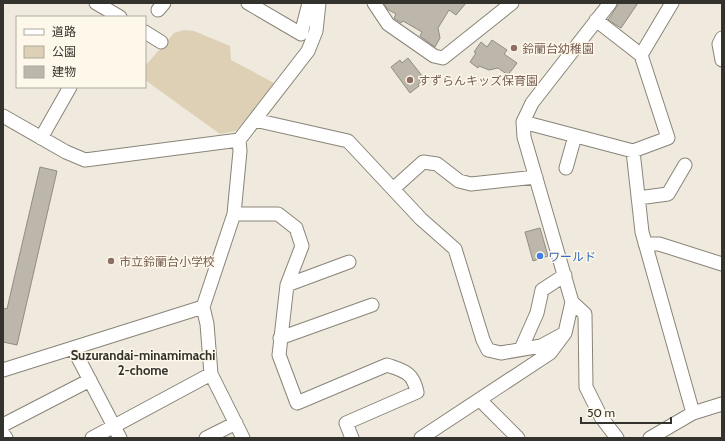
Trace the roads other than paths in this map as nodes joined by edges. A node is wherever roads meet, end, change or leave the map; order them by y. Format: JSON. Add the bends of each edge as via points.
{"nodes":[{"id":1,"x":96,"y":3,"type":"edge"},
{"id":2,"x":248,"y":3,"type":"edge"},
{"id":3,"x":309,"y":3,"type":"edge"},
{"id":4,"x":319,"y":3,"type":"edge"},
{"id":5,"x":374,"y":3,"type":"edge"},
{"id":6,"x":512,"y":3,"type":"edge"},
{"id":7,"x":610,"y":3,"type":"edge"},
{"id":8,"x":672,"y":3,"type":"edge"},
{"id":9,"x":118,"y":16,"type":"edge"},
{"id":10,"x":596,"y":20,"type":"junction"},
{"id":11,"x":146,"y":33,"type":"edge"},
{"id":12,"x":722,"y":38,"type":"edge"},
{"id":13,"x":161,"y":42,"type":"dead end"},
{"id":14,"x":641,"y":55,"type":"junction"},
{"id":15,"x":722,"y":60,"type":"edge"},
{"id":16,"x":69,"y":88,"type":"edge"},
{"id":17,"x":3,"y":116,"type":"edge"},
{"id":18,"x":255,"y":120,"type":"junction"},
{"id":19,"x":523,"y":122,"type":"junction"},
{"id":20,"x":575,"y":136,"type":"junction"},
{"id":21,"x":41,"y":138,"type":"junction"},
{"id":22,"x":239,"y":140,"type":"junction"},
{"id":23,"x":633,"y":151,"type":"junction"},
{"id":24,"x":684,"y":164,"type":"dead end"},
{"id":25,"x":566,"y":168,"type":"dead end"},
{"id":26,"x":536,"y":177,"type":"junction"},
{"id":27,"x":393,"y":189,"type":"junction"},
{"id":28,"x":638,"y":198,"type":"junction"},
{"id":29,"x":234,"y":214,"type":"junction"},
{"id":30,"x":645,"y":244,"type":"junction"},
{"id":31,"x":349,"y":262,"type":"dead end"},
{"id":32,"x":722,"y":264,"type":"edge"},
{"id":33,"x":564,"y":275,"type":"junction"},
{"id":34,"x":287,"y":285,"type":"junction"},
{"id":35,"x":572,"y":302,"type":"junction"},
{"id":36,"x":372,"y":305,"type":"dead end"},
{"id":37,"x":203,"y":307,"type":"junction"},
{"id":38,"x":565,"y":333,"type":"junction"},
{"id":39,"x":280,"y":338,"type":"junction"},
{"id":40,"x":73,"y":348,"type":"junction"},
{"id":41,"x":521,"y":350,"type":"junction"},
{"id":42,"x":3,"y":370,"type":"edge"},
{"id":43,"x":211,"y":374,"type":"junction"},
{"id":44,"x":90,"y":380,"type":"junction"},
{"id":45,"x":480,"y":400,"type":"junction"},
{"id":46,"x":722,"y":404,"type":"edge"},
{"id":47,"x":693,"y":413,"type":"junction"},
{"id":48,"x":236,"y":422,"type":"junction"},
{"id":49,"x":3,"y":425,"type":"edge"},
{"id":50,"x":117,"y":432,"type":"edge"},
{"id":51,"x":3,"y":434,"type":"edge"},
{"id":52,"x":6,"y":438,"type":"edge"},
{"id":53,"x":92,"y":438,"type":"edge"},
{"id":54,"x":206,"y":438,"type":"edge"},
{"id":55,"x":243,"y":438,"type":"edge"},
{"id":56,"x":352,"y":438,"type":"edge"},
{"id":57,"x":421,"y":438,"type":"edge"},
{"id":58,"x":518,"y":438,"type":"edge"},
{"id":59,"x":617,"y":438,"type":"edge"},
{"id":60,"x":650,"y":438,"type":"edge"}],
"edges":[{"from":1,"to":9,"type":"street"},
{"from":2,"to":3,"type":"street","via":[[301,34]]},
{"from":4,"to":18,"type":"street","via":[[316,31],[308,51]]},
{"from":5,"to":6,"type":"street","via":[[388,24],[434,56],[443,58]]},
{"from":7,"to":10,"type":"street"},
{"from":8,"to":14,"type":"street"},
{"from":10,"to":14,"type":"street"},
{"from":10,"to":19,"type":"street","via":[[532,103]]},
{"from":11,"to":13,"type":"street"},
{"from":12,"to":15,"type":"street","via":[[719,44]]},
{"from":14,"to":23,"type":"street","via":[[668,138]]},
{"from":16,"to":21,"type":"street"},
{"from":17,"to":21,"type":"street"},
{"from":18,"to":22,"type":"street"},
{"from":18,"to":27,"type":"street","via":[[348,141]]},
{"from":19,"to":20,"type":"street"},
{"from":19,"to":26,"type":"street","via":[[524,137]]},
{"from":20,"to":23,"type":"street"},
{"from":20,"to":25,"type":"street"},
{"from":21,"to":22,"type":"street","via":[[85,160]]},
{"from":22,"to":29,"type":"street"},
{"from":23,"to":28,"type":"street"},
{"from":24,"to":28,"type":"street","via":[[668,194]]},
{"from":26,"to":27,"type":"street","via":[[471,184],[459,181],[437,164],[423,162]]},
{"from":26,"to":33,"type":"street"},
{"from":27,"to":41,"type":"street","via":[[421,219],[455,249],[488,350],[501,353]]},
{"from":28,"to":30,"type":"street"},
{"from":29,"to":34,"type":"street","via":[[278,214],[296,228],[302,246]]},
{"from":29,"to":37,"type":"street"},
{"from":30,"to":32,"type":"street","via":[[659,244]]},
{"from":30,"to":47,"type":"street"},
{"from":31,"to":34,"type":"street"},
{"from":33,"to":35,"type":"street"},
{"from":33,"to":41,"type":"street","via":[[542,290],[537,313]]},
{"from":34,"to":39,"type":"street"},
{"from":35,"to":38,"type":"street"},
{"from":35,"to":59,"type":"street","via":[[585,314],[586,387],[601,417]]},
{"from":36,"to":39,"type":"street"},
{"from":37,"to":40,"type":"street"},
{"from":37,"to":43,"type":"street"},
{"from":38,"to":41,"type":"street","via":[[541,346]]},
{"from":38,"to":45,"type":"street","via":[[550,353]]},
{"from":39,"to":56,"type":"street","via":[[279,355],[297,403],[387,365],[408,372],[415,382],[417,392],[346,423]]},
{"from":40,"to":42,"type":"street"},
{"from":40,"to":44,"type":"street"},
{"from":43,"to":48,"type":"street"},
{"from":43,"to":50,"type":"street"},
{"from":44,"to":49,"type":"street"},
{"from":44,"to":50,"type":"street"},
{"from":45,"to":57,"type":"street"},
{"from":45,"to":58,"type":"street"},
{"from":46,"to":47,"type":"street"},
{"from":47,"to":60,"type":"street"},
{"from":48,"to":54,"type":"street"},
{"from":48,"to":55,"type":"street"},
{"from":50,"to":53,"type":"street"},
{"from":51,"to":52,"type":"street"}]}
